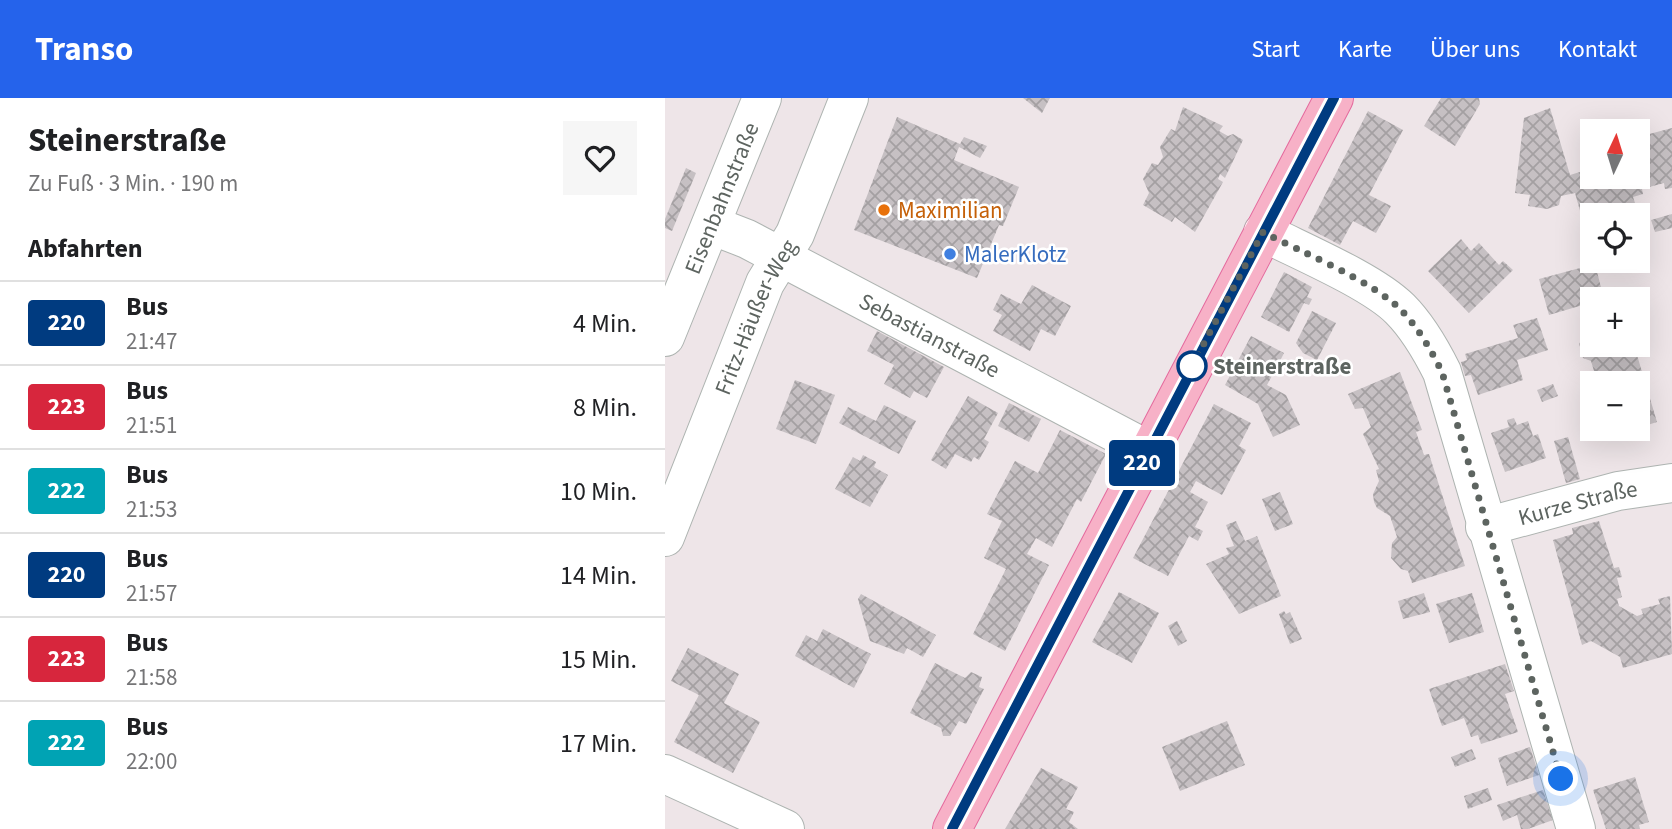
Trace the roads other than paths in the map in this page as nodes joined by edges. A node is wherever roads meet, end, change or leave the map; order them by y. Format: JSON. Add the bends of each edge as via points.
{"nodes":[{"id":1,"x":762,"y":98,"type":"edge"},
{"id":2,"x":849,"y":98,"type":"edge"},
{"id":3,"x":1334,"y":98,"type":"edge"},
{"id":4,"x":711,"y":225,"type":"junction"},
{"id":5,"x":1263,"y":232,"type":"junction"},
{"id":6,"x":780,"y":257,"type":"junction"},
{"id":7,"x":665,"y":337,"type":"edge"},
{"id":8,"x":1148,"y":450,"type":"junction"},
{"id":9,"x":1672,"y":483,"type":"edge"},
{"id":10,"x":1485,"y":527,"type":"junction"},
{"id":11,"x":665,"y":537,"type":"edge"},
{"id":12,"x":665,"y":775,"type":"edge"},
{"id":13,"x":785,"y":829,"type":"edge"},
{"id":14,"x":953,"y":829,"type":"edge"},
{"id":15,"x":1576,"y":829,"type":"edge"}],
"edges":[{"from":1,"to":4,"type":"street","name":"Eisenbahnstraße"},
{"from":2,"to":6,"type":"street","name":"Fritz-Häußer-Weg","via":[[795,234]]},
{"from":3,"to":5,"type":"main road"},
{"from":4,"to":6,"type":"street","name":"Sebastianstraße"},
{"from":4,"to":7,"type":"street","name":"Eisenbahnstraße"},
{"from":5,"to":8,"type":"main road"},
{"from":5,"to":10,"type":"street","via":[[1381,294],[1417,329],[1442,372]]},
{"from":6,"to":8,"type":"street","name":"Sebastianstraße"},
{"from":6,"to":11,"type":"street","name":"Fritz-Häußer-Weg","via":[[765,283]]},
{"from":8,"to":14,"type":"main road"},
{"from":9,"to":10,"type":"street","name":"Kurze Straße","via":[[1619,491]]},
{"from":10,"to":15,"type":"street"},
{"from":12,"to":13,"type":"street"}]}
